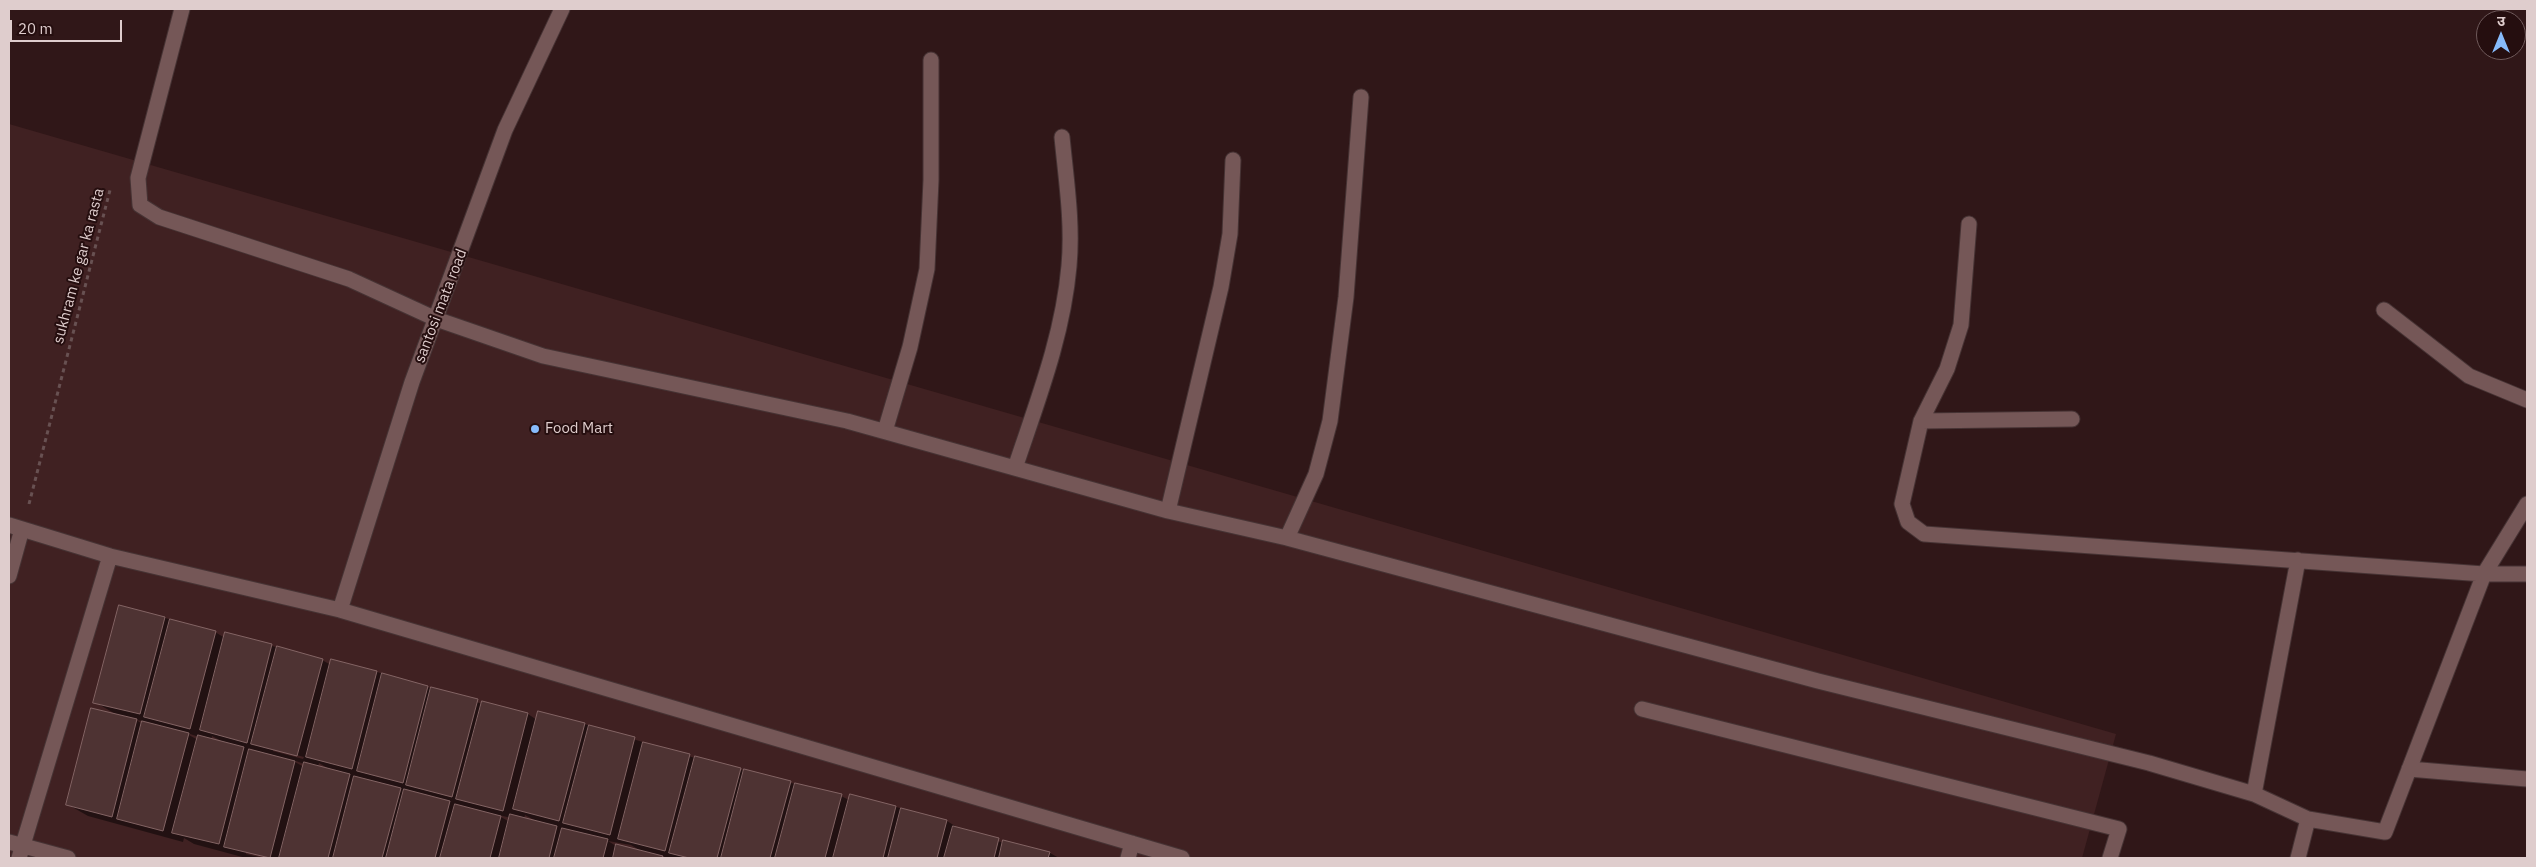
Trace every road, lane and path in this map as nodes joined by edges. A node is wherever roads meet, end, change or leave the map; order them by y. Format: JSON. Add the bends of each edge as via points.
{"nodes":[{"id":1,"x":182,"y":9,"type":"edge"},
{"id":2,"x":562,"y":9,"type":"edge"},
{"id":3,"x":931,"y":60,"type":"dead end"},
{"id":4,"x":1361,"y":97,"type":"dead end"},
{"id":5,"x":1062,"y":137,"type":"dead end"},
{"id":6,"x":1233,"y":160,"type":"dead end"},
{"id":7,"x":112,"y":182,"type":"dead end"},
{"id":8,"x":1969,"y":224,"type":"dead end"},
{"id":9,"x":2384,"y":310,"type":"dead end"},
{"id":10,"x":436,"y":319,"type":"junction"},
{"id":11,"x":2527,"y":400,"type":"edge"},
{"id":12,"x":2072,"y":419,"type":"dead end"},
{"id":13,"x":1921,"y":421,"type":"junction"},
{"id":14,"x":884,"y":431,"type":"junction"},
{"id":15,"x":1015,"y":468,"type":"junction"},
{"id":16,"x":2527,"y":504,"type":"edge"},
{"id":17,"x":1168,"y":510,"type":"junction"},
{"id":18,"x":16,"y":527,"type":"edge"},
{"id":19,"x":1287,"y":538,"type":"junction"},
{"id":20,"x":110,"y":556,"type":"junction"},
{"id":21,"x":2298,"y":560,"type":"junction"},
{"id":22,"x":2484,"y":574,"type":"junction"},
{"id":23,"x":2527,"y":574,"type":"edge"},
{"id":24,"x":9,"y":576,"type":"edge"},
{"id":25,"x":340,"y":610,"type":"junction"},
{"id":26,"x":1642,"y":709,"type":"dead end"},
{"id":27,"x":2409,"y":769,"type":"junction"},
{"id":28,"x":2527,"y":779,"type":"edge"},
{"id":29,"x":2254,"y":794,"type":"junction"},
{"id":30,"x":2308,"y":819,"type":"junction"},
{"id":31,"x":1132,"y":842,"type":"junction"},
{"id":32,"x":17,"y":848,"type":"edge"},
{"id":33,"x":68,"y":858,"type":"edge"},
{"id":34,"x":1128,"y":858,"type":"edge"},
{"id":35,"x":1182,"y":858,"type":"edge"},
{"id":36,"x":2110,"y":858,"type":"edge"},
{"id":37,"x":2298,"y":858,"type":"edge"}],
"edges":[{"from":1,"to":10,"type":"street","via":[[138,178],[140,205],[159,217],[349,279]]},
{"from":2,"to":10,"type":"street","name":"santosi mata road","via":[[505,130]]},
{"from":3,"to":14,"type":"street","via":[[927,269],[910,347]]},
{"from":4,"to":19,"type":"street","via":[[1346,297],[1330,420],[1316,474]]},
{"from":5,"to":15,"type":"street","via":[[1070,231],[1064,307],[1053,352]]},
{"from":6,"to":17,"type":"street","via":[[1230,234],[1222,287]]},
{"from":7,"to":18,"type":"path","name":"sukhram ke gar ka rasta"},
{"from":8,"to":13,"type":"street","via":[[1961,326],[1947,369]]},
{"from":9,"to":11,"type":"street","via":[[2469,376]]},
{"from":10,"to":14,"type":"street","via":[[543,356],[847,420]]},
{"from":10,"to":25,"type":"street","name":"santosi mata road","via":[[412,382]]},
{"from":12,"to":13,"type":"street"},
{"from":13,"to":21,"type":"street","via":[[1902,504],[1908,522],[1924,534]]},
{"from":14,"to":15,"type":"street"},
{"from":15,"to":17,"type":"street"},
{"from":16,"to":22,"type":"street"},
{"from":17,"to":19,"type":"street"},
{"from":18,"to":20,"type":"street"},
{"from":18,"to":24,"type":"street"},
{"from":19,"to":29,"type":"street","via":[[1818,681],[2149,763]]},
{"from":20,"to":25,"type":"street"},
{"from":20,"to":32,"type":"street"},
{"from":21,"to":22,"type":"street"},
{"from":21,"to":29,"type":"street"},
{"from":22,"to":23,"type":"street"},
{"from":22,"to":27,"type":"street"},
{"from":25,"to":31,"type":"street"},
{"from":26,"to":36,"type":"street","via":[[2119,829]]},
{"from":27,"to":28,"type":"street"},
{"from":27,"to":30,"type":"street","via":[[2385,832]]},
{"from":29,"to":30,"type":"street"},
{"from":30,"to":37,"type":"street"},
{"from":31,"to":34,"type":"street"},
{"from":31,"to":35,"type":"street"},
{"from":32,"to":33,"type":"street"}]}
